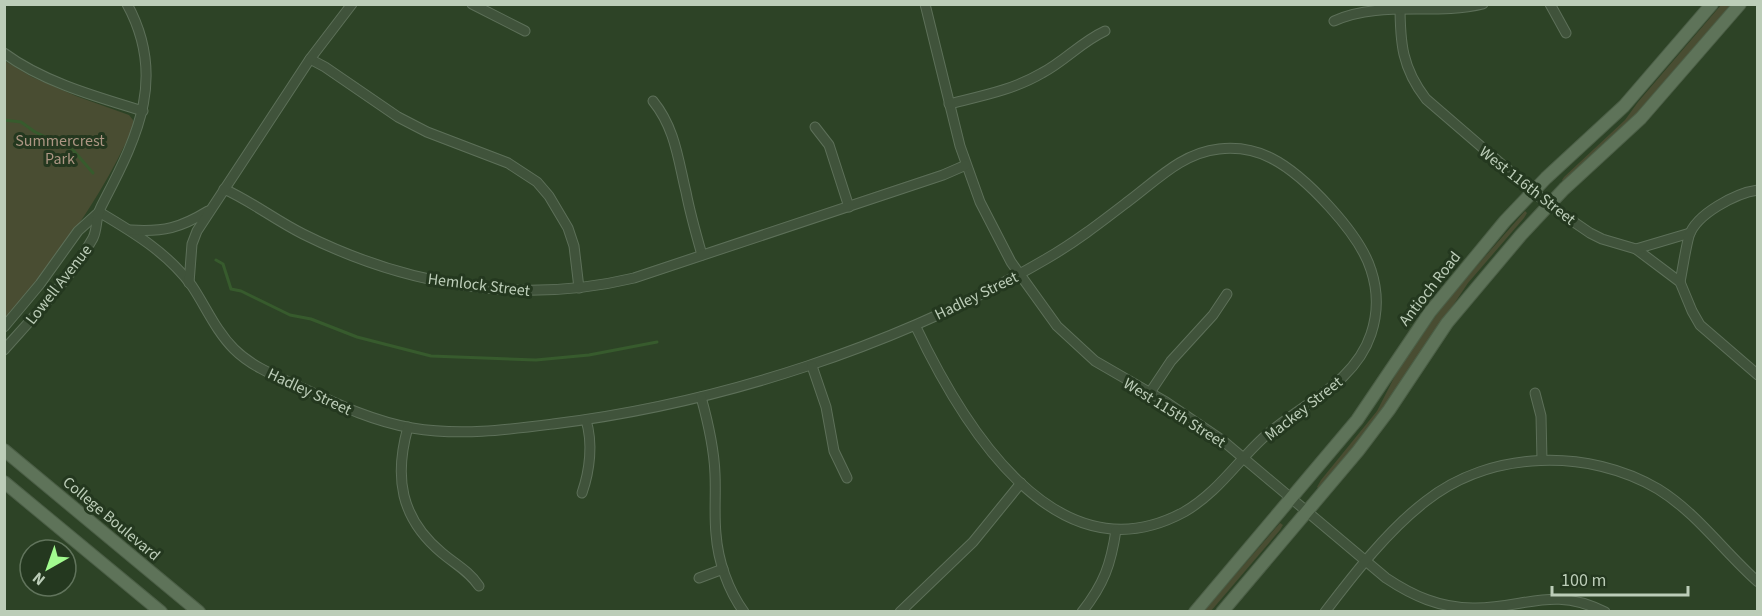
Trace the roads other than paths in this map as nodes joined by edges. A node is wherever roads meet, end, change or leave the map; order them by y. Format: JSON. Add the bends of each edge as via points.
{"nodes":[{"id":1,"x":127,"y":4,"type":"edge"},
{"id":2,"x":352,"y":4,"type":"edge"},
{"id":3,"x":472,"y":4,"type":"edge"},
{"id":4,"x":925,"y":4,"type":"edge"},
{"id":5,"x":1483,"y":4,"type":"edge"},
{"id":6,"x":1550,"y":4,"type":"edge"},
{"id":7,"x":1712,"y":4,"type":"edge"},
{"id":8,"x":1740,"y":4,"type":"edge"},
{"id":9,"x":1400,"y":7,"type":"edge"},
{"id":10,"x":1334,"y":21,"type":"dead end"},
{"id":11,"x":525,"y":31,"type":"dead end"},
{"id":12,"x":1105,"y":31,"type":"dead end"},
{"id":13,"x":1566,"y":33,"type":"dead end"},
{"id":14,"x":4,"y":53,"type":"edge"},
{"id":15,"x":310,"y":59,"type":"junction"},
{"id":16,"x":653,"y":101,"type":"dead end"},
{"id":17,"x":949,"y":104,"type":"junction"},
{"id":18,"x":143,"y":111,"type":"junction"},
{"id":19,"x":815,"y":127,"type":"dead end"},
{"id":20,"x":966,"y":165,"type":"junction"},
{"id":21,"x":224,"y":189,"type":"junction"},
{"id":22,"x":1758,"y":190,"type":"edge"},
{"id":23,"x":1532,"y":191,"type":"junction"},
{"id":24,"x":1327,"y":204,"type":"joint"},
{"id":25,"x":1549,"y":205,"type":"junction"},
{"id":26,"x":849,"y":207,"type":"junction"},
{"id":27,"x":210,"y":210,"type":"junction"},
{"id":28,"x":99,"y":212,"type":"junction"},
{"id":29,"x":129,"y":230,"type":"junction"},
{"id":30,"x":1690,"y":233,"type":"junction"},
{"id":31,"x":1636,"y":249,"type":"junction"},
{"id":32,"x":702,"y":255,"type":"junction"},
{"id":33,"x":1019,"y":274,"type":"junction"},
{"id":34,"x":1680,"y":282,"type":"junction"},
{"id":35,"x":189,"y":283,"type":"junction"},
{"id":36,"x":579,"y":288,"type":"junction"},
{"id":37,"x":1227,"y":294,"type":"dead end"},
{"id":38,"x":915,"y":325,"type":"junction"},
{"id":39,"x":4,"y":327,"type":"edge"},
{"id":40,"x":4,"y":350,"type":"edge"},
{"id":41,"x":812,"y":366,"type":"junction"},
{"id":42,"x":1756,"y":371,"type":"edge"},
{"id":43,"x":1535,"y":393,"type":"dead end"},
{"id":44,"x":1149,"y":394,"type":"junction"},
{"id":45,"x":701,"y":397,"type":"junction"},
{"id":46,"x":586,"y":420,"type":"junction"},
{"id":47,"x":408,"y":427,"type":"junction"},
{"id":48,"x":4,"y":450,"type":"edge"},
{"id":49,"x":1244,"y":458,"type":"junction"},
{"id":50,"x":1542,"y":460,"type":"junction"},
{"id":51,"x":847,"y":478,"type":"dead end"},
{"id":52,"x":4,"y":482,"type":"edge"},
{"id":53,"x":1021,"y":483,"type":"junction"},
{"id":54,"x":582,"y":493,"type":"dead end"},
{"id":55,"x":1292,"y":497,"type":"junction"},
{"id":56,"x":1308,"y":510,"type":"junction"},
{"id":57,"x":1116,"y":530,"type":"junction"},
{"id":58,"x":1366,"y":562,"type":"junction"},
{"id":59,"x":723,"y":570,"type":"junction"},
{"id":60,"x":699,"y":578,"type":"dead end"},
{"id":61,"x":1758,"y":582,"type":"edge"},
{"id":62,"x":479,"y":586,"type":"dead end"},
{"id":63,"x":161,"y":612,"type":"edge"},
{"id":64,"x":199,"y":612,"type":"edge"},
{"id":65,"x":744,"y":612,"type":"edge"},
{"id":66,"x":900,"y":612,"type":"edge"},
{"id":67,"x":1082,"y":612,"type":"edge"},
{"id":68,"x":1195,"y":612,"type":"edge"},
{"id":69,"x":1222,"y":612,"type":"edge"},
{"id":70,"x":1325,"y":612,"type":"edge"},
{"id":71,"x":1605,"y":612,"type":"edge"}],
"edges":[{"from":1,"to":18,"type":"street","name":"Lowell Avenue","via":[[145,57],[147,91]]},
{"from":2,"to":15,"type":"street"},
{"from":3,"to":11,"type":"street"},
{"from":4,"to":17,"type":"street","name":"West 115th Street"},
{"from":5,"to":9,"type":"street"},
{"from":6,"to":13,"type":"street"},
{"from":7,"to":23,"type":"main road","name":"Antioch Road","via":[[1624,106]]},
{"from":8,"to":25,"type":"main road","via":[[1641,118]]},
{"from":9,"to":10,"type":"street"},
{"from":9,"to":23,"type":"street","name":"West 116th Street","via":[[1403,54],[1416,86],[1439,112]]},
{"from":12,"to":17,"type":"street","via":[[1023,83]]},
{"from":14,"to":18,"type":"street","via":[[80,92]]},
{"from":15,"to":21,"type":"street"},
{"from":15,"to":36,"type":"street","via":[[398,117],[508,163],[537,182],[568,228]]},
{"from":16,"to":32,"type":"street","via":[[675,140]]},
{"from":17,"to":20,"type":"street","name":"West 115th Street"},
{"from":18,"to":28,"type":"street","name":"Lowell Avenue","via":[[138,131]]},
{"from":19,"to":26,"type":"street","via":[[829,145]]},
{"from":20,"to":26,"type":"street","name":"Hemlock Street"},
{"from":20,"to":33,"type":"street","name":"West 115th Street","via":[[993,230]]},
{"from":21,"to":27,"type":"street"},
{"from":21,"to":36,"type":"street","name":"Hemlock Street","via":[[323,243],[401,272],[491,289]]},
{"from":22,"to":30,"type":"street","via":[[1716,207]]},
{"from":23,"to":25,"type":"street","name":"West 116th Street"},
{"from":23,"to":55,"type":"main road","name":"Antioch Road","via":[[1436,304],[1357,420]]},
{"from":24,"to":33,"type":"street","name":"Hadley Street","via":[[1271,158],[1245,149],[1211,150],[1179,162],[1086,234]]},
{"from":24,"to":49,"type":"street","name":"Mackey Street","via":[[1356,240],[1371,267],[1377,296],[1374,325],[1364,351],[1348,373],[1269,433]]},
{"from":25,"to":31,"type":"street","name":"West 116th Street","via":[[1596,236]]},
{"from":25,"to":56,"type":"main road","via":[[1447,323],[1374,430]]},
{"from":26,"to":32,"type":"street","name":"Hemlock Street"},
{"from":27,"to":29,"type":"street","via":[[176,228]]},
{"from":27,"to":35,"type":"street","via":[[192,244]]},
{"from":28,"to":29,"type":"street","name":"Hadley Street"},
{"from":28,"to":39,"type":"street","name":"Lowell Avenue","via":[[78,231]]},
{"from":28,"to":40,"type":"street","name":"Lowell Avenue","via":[[94,236]]},
{"from":29,"to":35,"type":"street","name":"Hadley Street","via":[[156,249]]},
{"from":30,"to":31,"type":"street"},
{"from":30,"to":34,"type":"street"},
{"from":31,"to":34,"type":"street","name":"West 116th Street"},
{"from":32,"to":36,"type":"street","name":"Hemlock Street","via":[[634,278]]},
{"from":33,"to":38,"type":"street","name":"Hadley Street"},
{"from":33,"to":44,"type":"street","name":"West 115th Street","via":[[1073,342],[1095,361]]},
{"from":34,"to":42,"type":"street","via":[[1700,325]]},
{"from":35,"to":47,"type":"street","name":"Hadley Street","via":[[219,331],[246,359],[351,411]]},
{"from":37,"to":44,"type":"street"},
{"from":38,"to":41,"type":"street","name":"Hadley Street"},
{"from":38,"to":53,"type":"street","name":"Mackey Street","via":[[960,410],[996,458]]},
{"from":41,"to":45,"type":"street","name":"Hadley Street"},
{"from":41,"to":51,"type":"street","via":[[826,407],[834,451]]},
{"from":43,"to":50,"type":"street","via":[[1541,416]]},
{"from":44,"to":49,"type":"street","name":"West 115th Street","via":[[1204,427]]},
{"from":45,"to":46,"type":"street","name":"Hadley Street"},
{"from":45,"to":59,"type":"street","via":[[712,445],[716,537]]},
{"from":46,"to":47,"type":"street","name":"Hadley Street","via":[[477,432]]},
{"from":46,"to":54,"type":"street","via":[[590,448]]},
{"from":47,"to":62,"type":"street","via":[[400,473],[407,507],[428,540]]},
{"from":48,"to":64,"type":"main road","name":"College Boulevard"},
{"from":49,"to":55,"type":"street","name":"West 115th Street"},
{"from":49,"to":57,"type":"street","name":"Mackey Street","via":[[1215,490],[1187,510],[1147,526]]},
{"from":50,"to":58,"type":"street","via":[[1499,466],[1451,485],[1407,516]]},
{"from":50,"to":61,"type":"street","via":[[1605,467],[1658,489],[1697,520]]},
{"from":52,"to":63,"type":"main road"},
{"from":53,"to":57,"type":"street","name":"Mackey Street","via":[[1065,515]]},
{"from":53,"to":66,"type":"street","via":[[973,542]]},
{"from":55,"to":56,"type":"street","name":"West 115th Street"},
{"from":55,"to":68,"type":"main road","name":"Antioch Road"},
{"from":56,"to":58,"type":"street","name":"West 115th Street"},
{"from":56,"to":69,"type":"main road"},
{"from":57,"to":67,"type":"street","via":[[1107,574]]},
{"from":58,"to":70,"type":"street"},
{"from":58,"to":71,"type":"street","name":"West 115th Street","via":[[1405,591],[1440,604],[1480,608],[1552,598]]},
{"from":59,"to":60,"type":"street"},
{"from":59,"to":65,"type":"street"}]}
